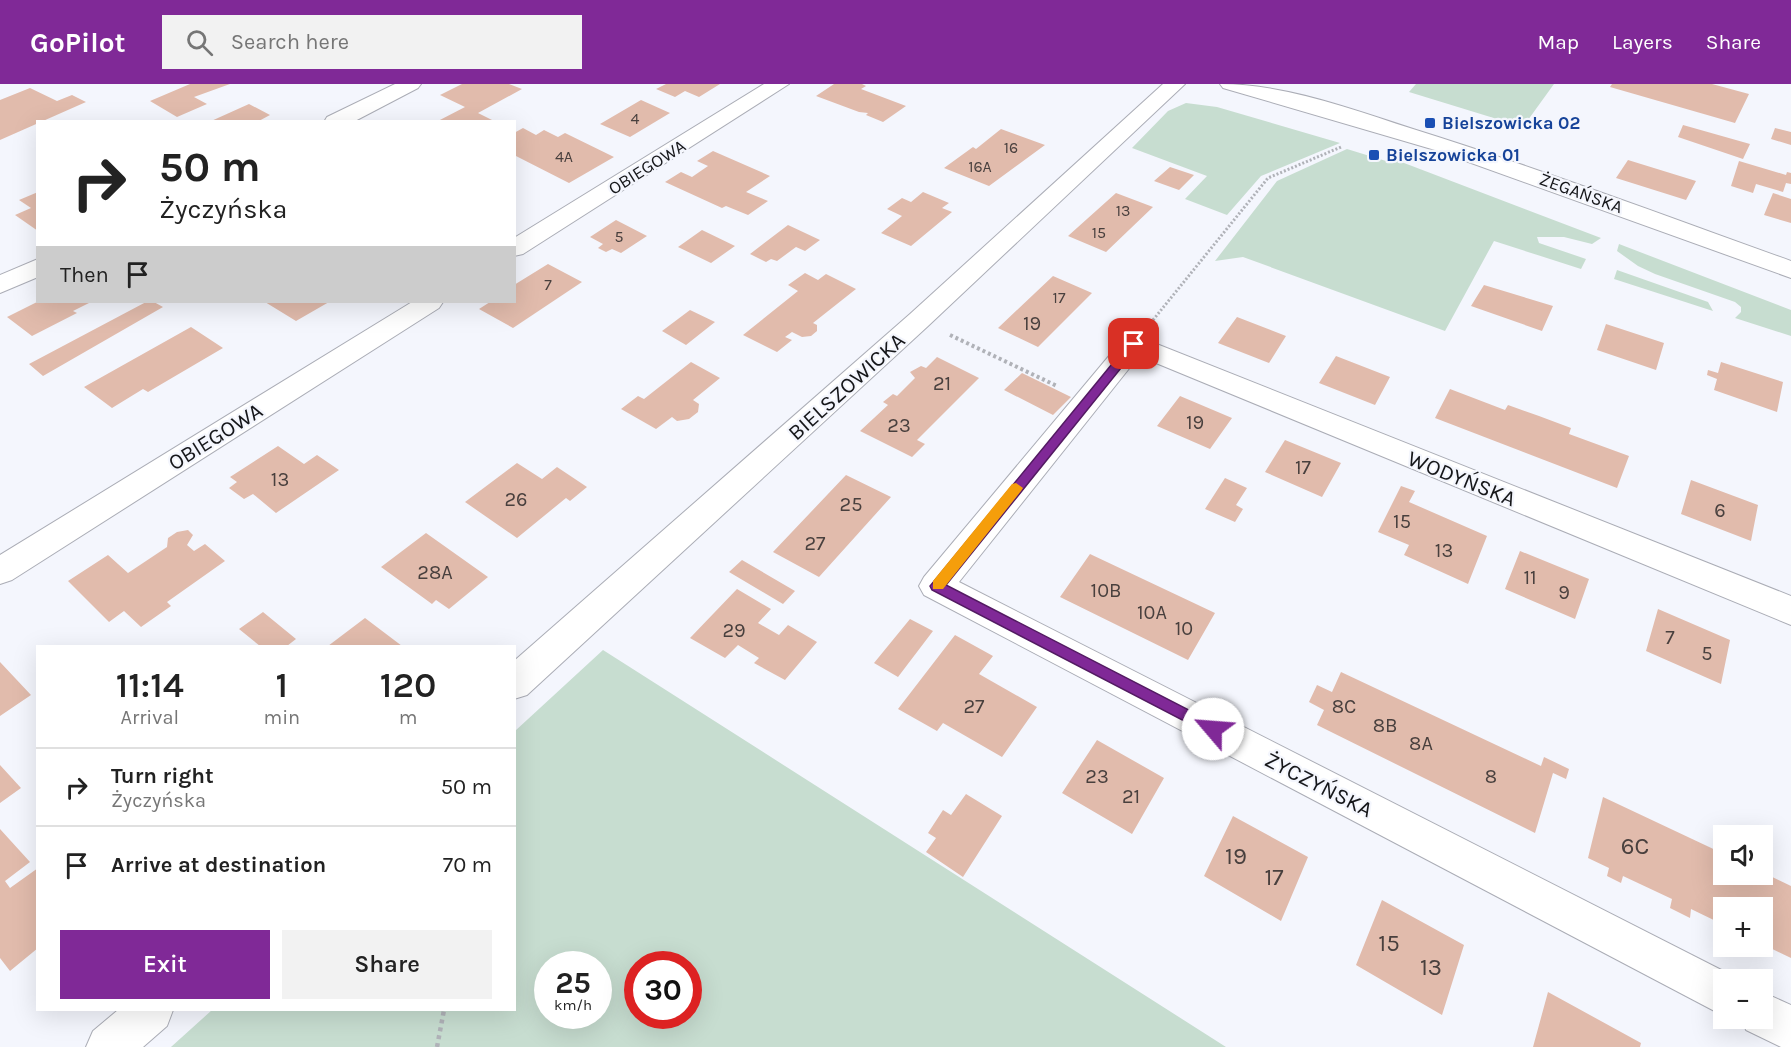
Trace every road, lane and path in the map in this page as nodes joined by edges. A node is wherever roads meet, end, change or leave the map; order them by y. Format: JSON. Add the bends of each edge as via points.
{"nodes":[{"id":1,"x":411,"y":84,"type":"edge"},
{"id":2,"x":779,"y":84,"type":"edge"},
{"id":3,"x":1175,"y":84,"type":"edge"},
{"id":4,"x":1230,"y":84,"type":"edge"},
{"id":5,"x":338,"y":120,"type":"edge"},
{"id":6,"x":1342,"y":147,"type":"dead end"},
{"id":7,"x":516,"y":248,"type":"edge"},
{"id":8,"x":36,"y":268,"type":"edge"},
{"id":9,"x":1791,"y":270,"type":"edge"},
{"id":10,"x":0,"y":285,"type":"edge"},
{"id":11,"x":428,"y":303,"type":"edge"},
{"id":12,"x":919,"y":320,"type":"junction"},
{"id":13,"x":1134,"y":344,"type":"junction"},
{"id":14,"x":1087,"y":400,"type":"junction"},
{"id":15,"x":0,"y":572,"type":"edge"},
{"id":16,"x":1791,"y":611,"type":"edge"},
{"id":17,"x":516,"y":682,"type":"edge"},
{"id":18,"x":1713,"y":988,"type":"edge"},
{"id":19,"x":150,"y":1011,"type":"edge"},
{"id":20,"x":444,"y":1011,"type":"edge"},
{"id":21,"x":1773,"y":1020,"type":"edge"},
{"id":22,"x":1791,"y":1029,"type":"edge"},
{"id":23,"x":109,"y":1047,"type":"edge"},
{"id":24,"x":437,"y":1047,"type":"edge"}],
"edges":[{"from":1,"to":5,"type":"street"},
{"from":2,"to":7,"type":"street","name":"OBIEGOWA"},
{"from":3,"to":12,"type":"street","name":"BIELSZOWICKA"},
{"from":4,"to":9,"type":"street","name":"ŻEGAŃSKA","via":[[1378,125],[1515,170]]},
{"from":6,"to":13,"type":"path","via":[[1268,178]]},
{"from":8,"to":10,"type":"street"},
{"from":11,"to":15,"type":"street","name":"OBIEGOWA"},
{"from":12,"to":14,"type":"path"},
{"from":12,"to":17,"type":"street","name":"BIELSZOWICKA"},
{"from":13,"to":14,"type":"street","name":"ŻYCZYŃSKA"},
{"from":13,"to":16,"type":"street","name":"WODYŃSKA"},
{"from":14,"to":18,"type":"street","name":"ŻYCZYŃSKA","via":[[936,586]]},
{"from":19,"to":23,"type":"street"},
{"from":20,"to":24,"type":"path"},
{"from":21,"to":22,"type":"street"}]}
